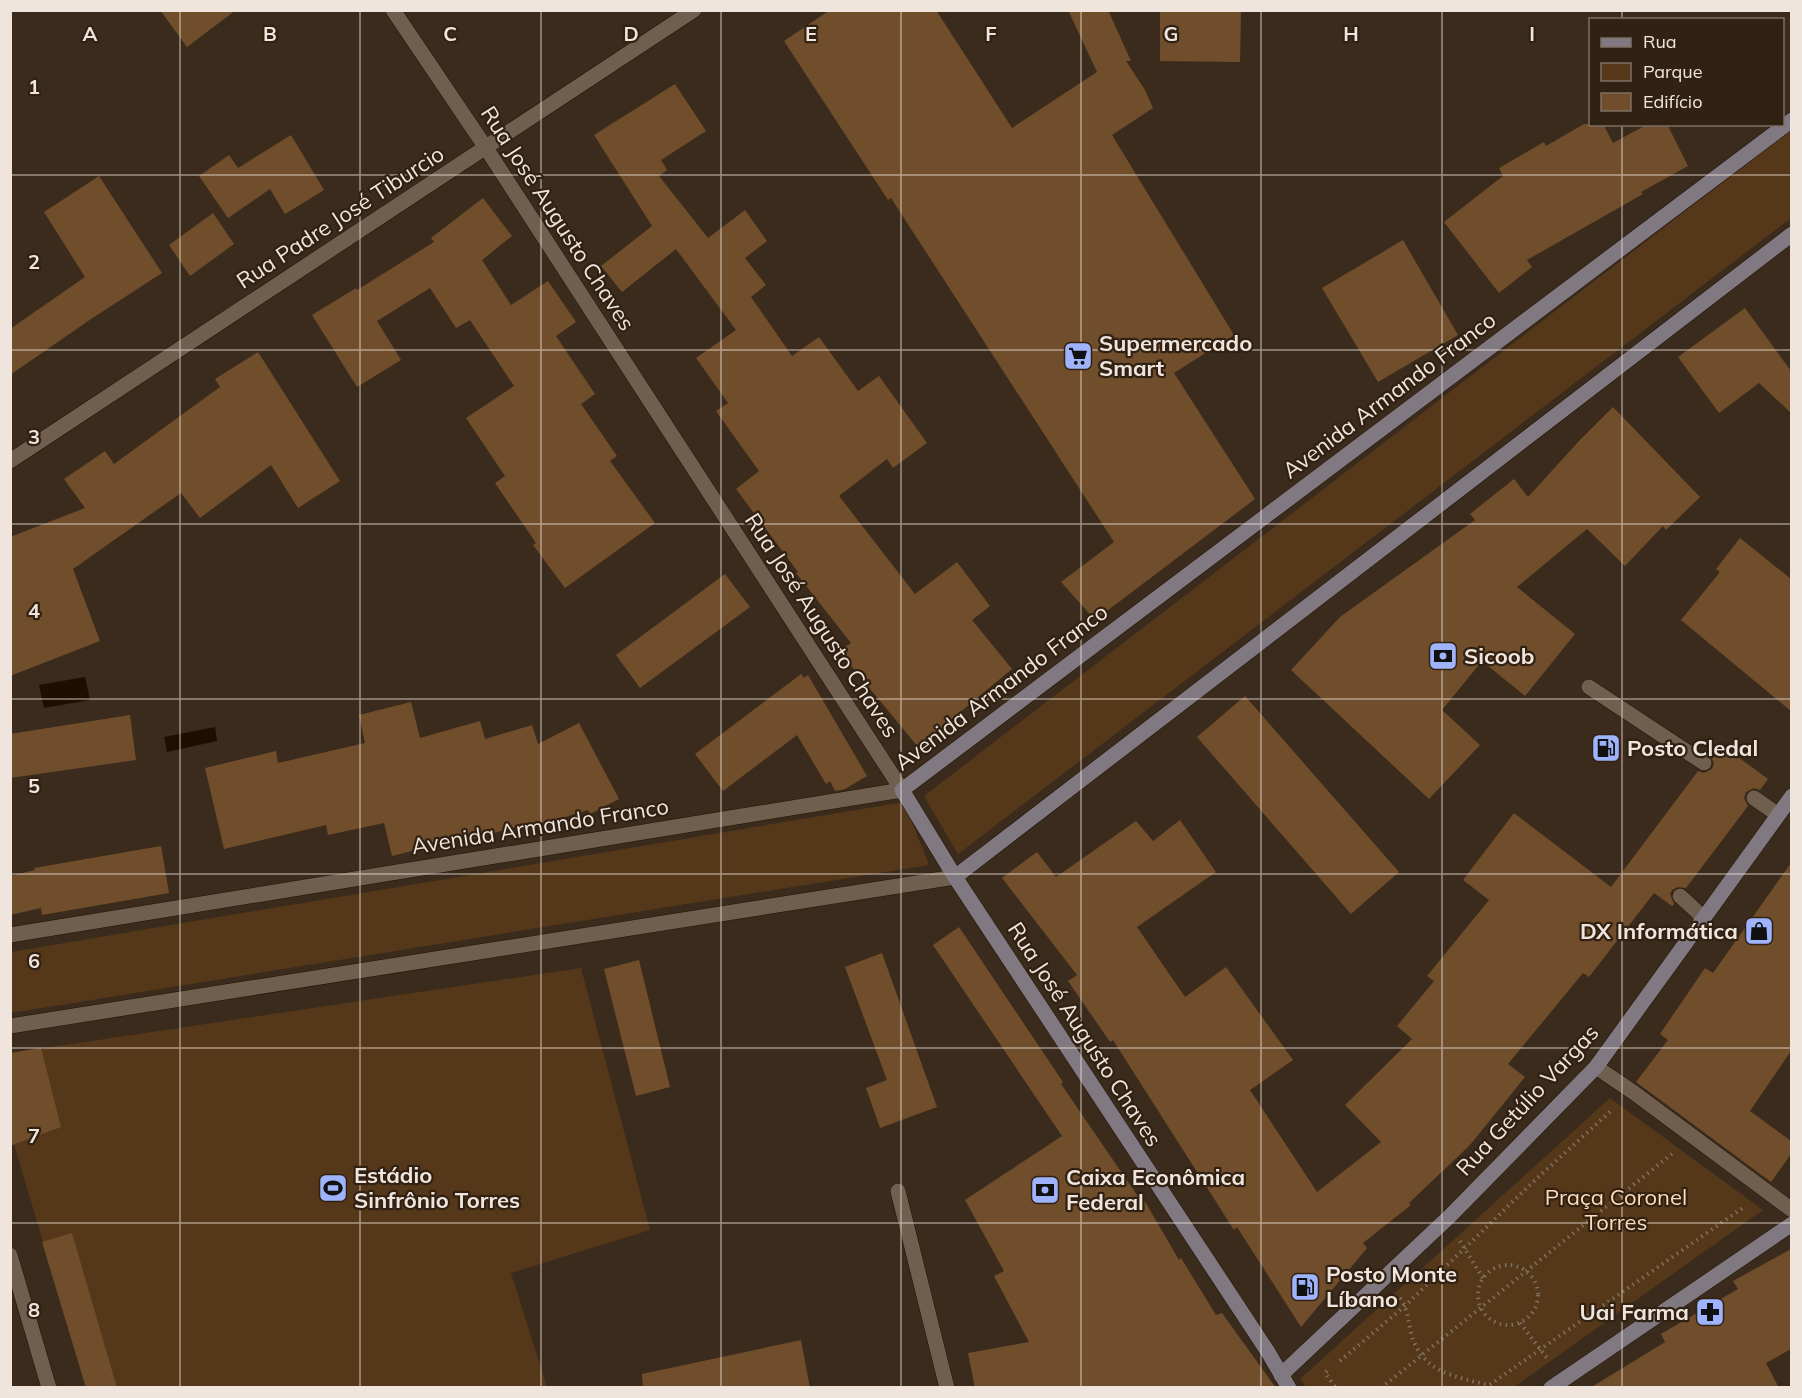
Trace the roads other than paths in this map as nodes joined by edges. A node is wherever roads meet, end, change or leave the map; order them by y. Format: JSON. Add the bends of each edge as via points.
{"nodes":[{"id":1,"x":393,"y":10,"type":"edge"},
{"id":2,"x":694,"y":10,"type":"edge"},
{"id":3,"x":1783,"y":126,"type":"edge"},
{"id":4,"x":486,"y":148,"type":"junction"},
{"id":5,"x":1791,"y":234,"type":"edge"},
{"id":6,"x":10,"y":461,"type":"edge"},
{"id":7,"x":1589,"y":687,"type":"dead end"},
{"id":8,"x":1704,"y":763,"type":"dead end"},
{"id":9,"x":902,"y":790,"type":"junction"},
{"id":10,"x":1791,"y":796,"type":"edge"},
{"id":11,"x":1755,"y":798,"type":"dead end"},
{"id":12,"x":1777,"y":814,"type":"junction"},
{"id":13,"x":955,"y":877,"type":"junction"},
{"id":14,"x":1680,"y":896,"type":"dead end"},
{"id":15,"x":1704,"y":918,"type":"junction"},
{"id":16,"x":10,"y":936,"type":"edge"},
{"id":17,"x":10,"y":1026,"type":"edge"},
{"id":18,"x":1596,"y":1067,"type":"junction"},
{"id":19,"x":898,"y":1191,"type":"dead end"},
{"id":20,"x":1791,"y":1210,"type":"edge"},
{"id":21,"x":1791,"y":1224,"type":"edge"},
{"id":22,"x":10,"y":1255,"type":"edge"},
{"id":23,"x":1285,"y":1381,"type":"edge"},
{"id":24,"x":1556,"y":1384,"type":"edge"},
{"id":25,"x":49,"y":1388,"type":"edge"},
{"id":26,"x":948,"y":1388,"type":"edge"}],
"edges":[{"from":1,"to":4,"type":"street","name":"Rua José Augusto Chaves"},
{"from":2,"to":4,"type":"street","name":"Rua Padre José Tiburcio"},
{"from":3,"to":9,"type":"street","name":"Avenida Armando Franco"},
{"from":4,"to":6,"type":"street","name":"Rua Padre José Tiburcio"},
{"from":4,"to":9,"type":"street","name":"Rua José Augusto Chaves"},
{"from":5,"to":13,"type":"street"},
{"from":7,"to":8,"type":"street"},
{"from":9,"to":13,"type":"street","name":"Rua José Augusto Chaves"},
{"from":9,"to":16,"type":"street","name":"Avenida Armando Franco"},
{"from":10,"to":12,"type":"street","name":"Rua Getúlio Vargas"},
{"from":11,"to":12,"type":"street"},
{"from":12,"to":15,"type":"street","name":"Rua Getúlio Vargas"},
{"from":13,"to":17,"type":"street"},
{"from":13,"to":23,"type":"street","name":"Rua José Augusto Chaves"},
{"from":14,"to":15,"type":"street"},
{"from":15,"to":18,"type":"street","name":"Rua Getúlio Vargas"},
{"from":18,"to":20,"type":"street"},
{"from":18,"to":23,"type":"street","name":"Rua Getúlio Vargas"},
{"from":19,"to":26,"type":"street"},
{"from":21,"to":24,"type":"street"},
{"from":22,"to":25,"type":"street"}]}
